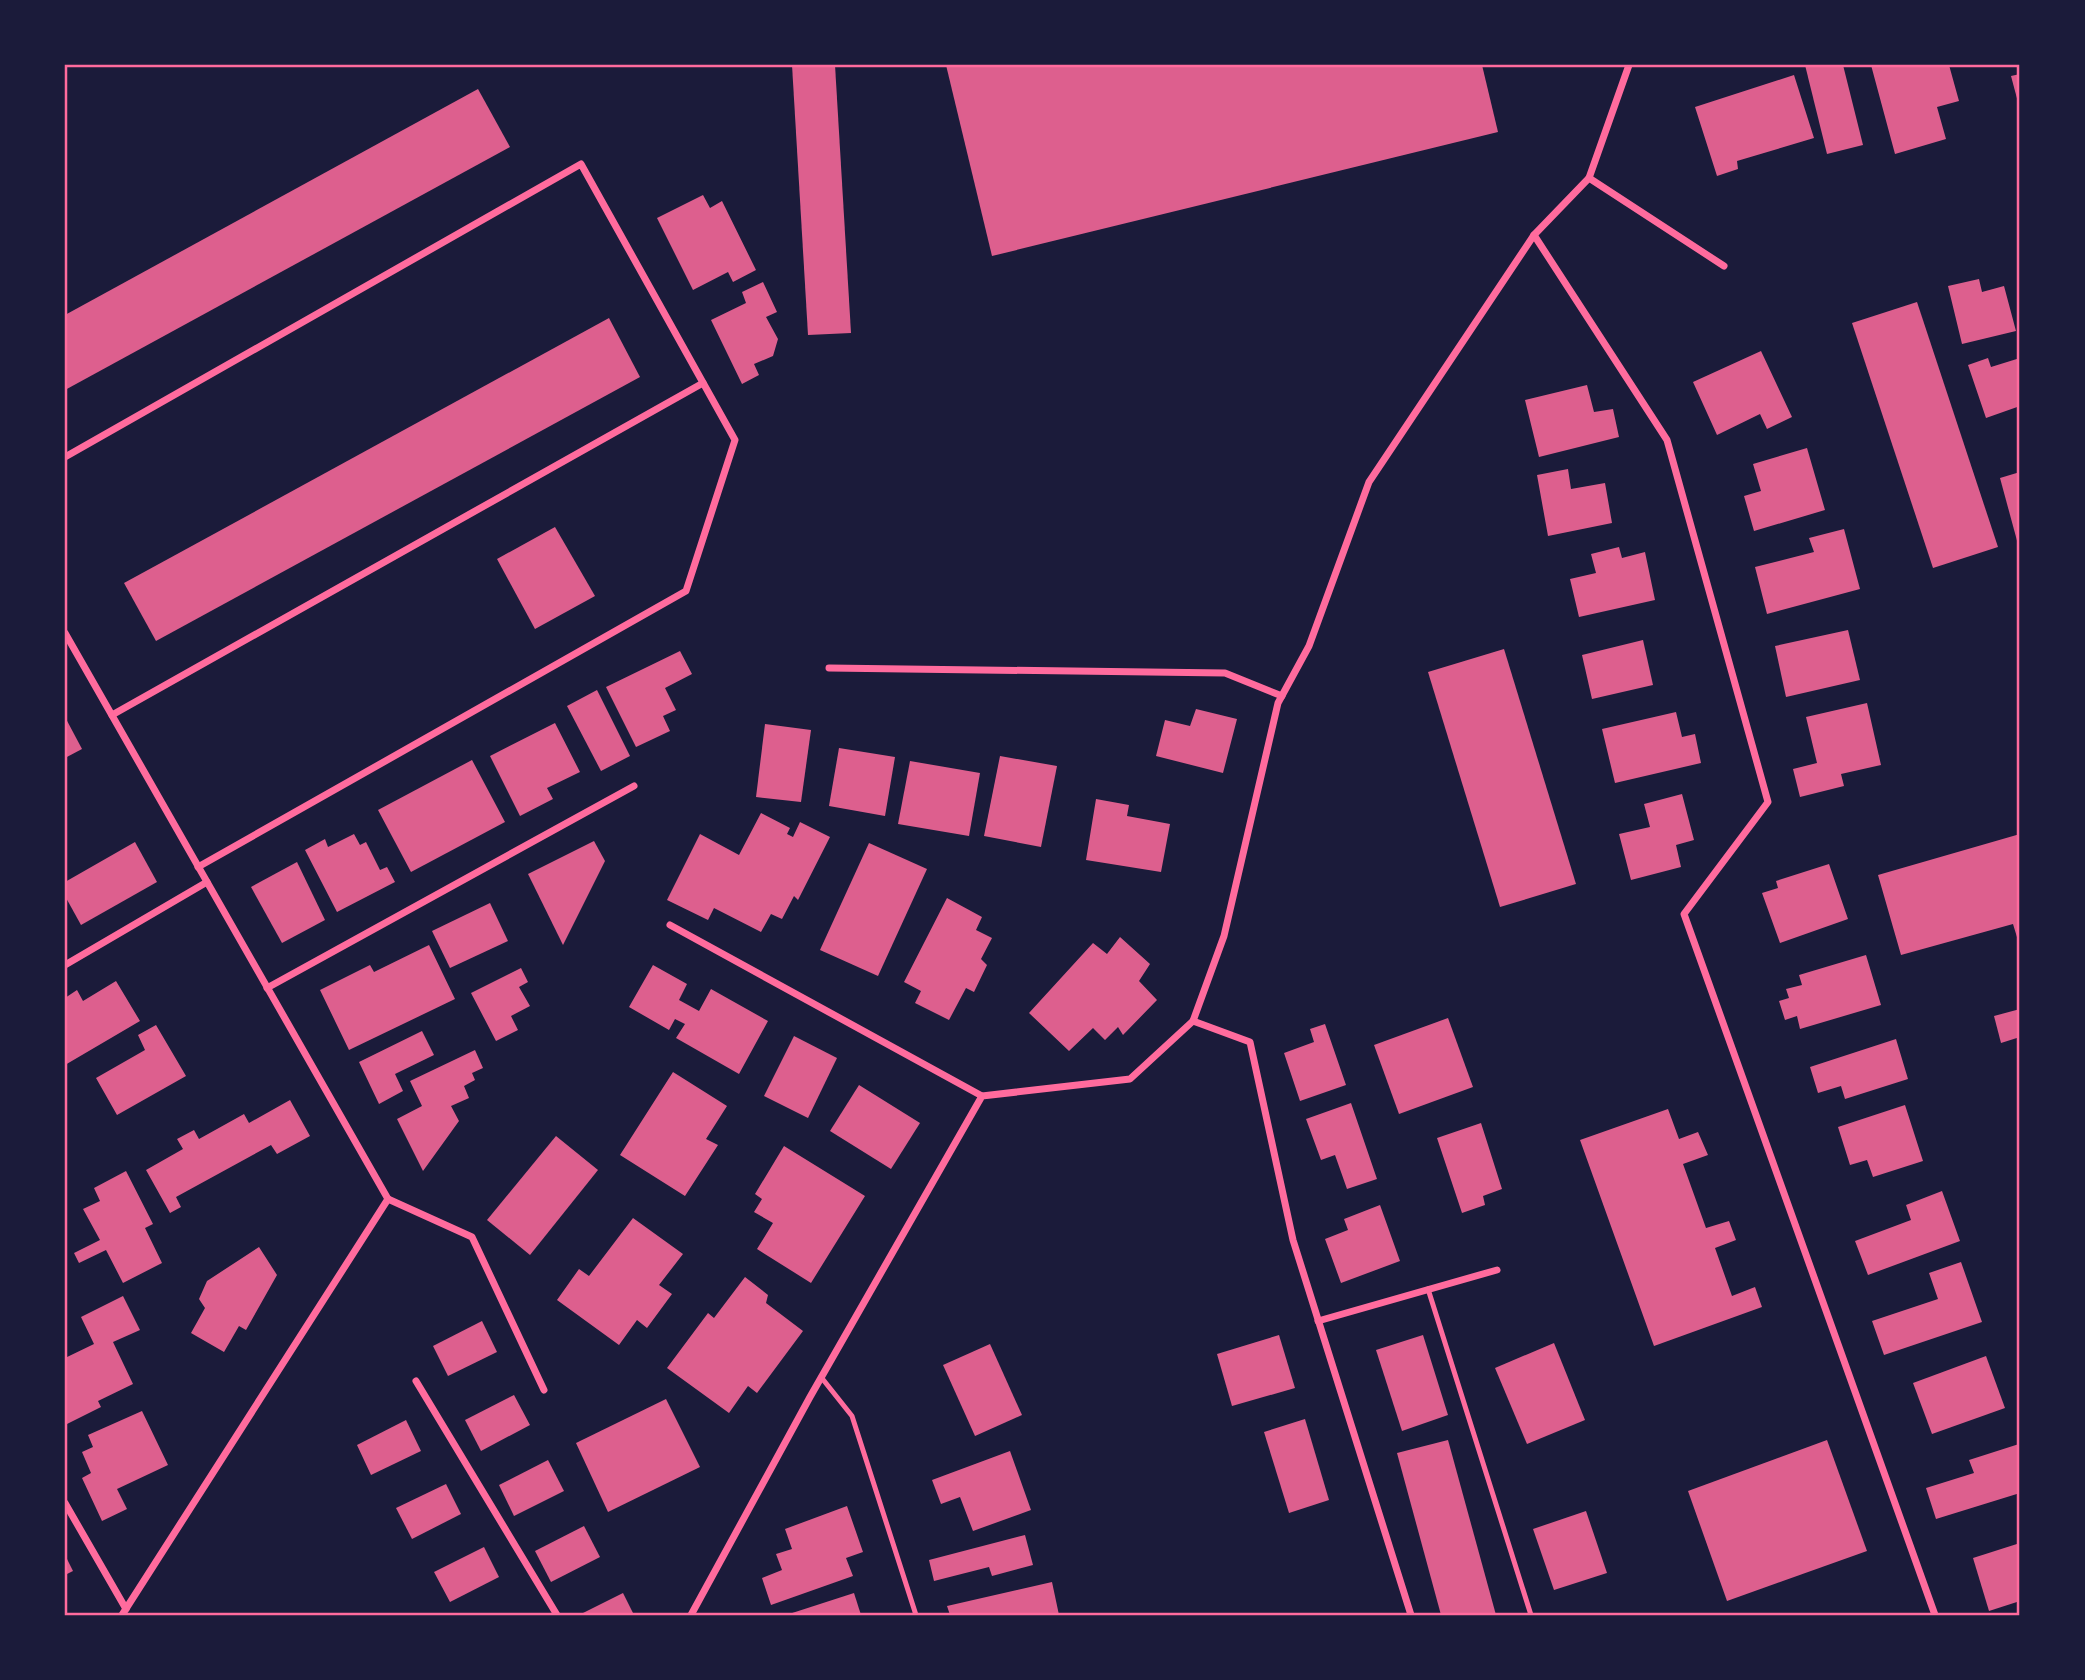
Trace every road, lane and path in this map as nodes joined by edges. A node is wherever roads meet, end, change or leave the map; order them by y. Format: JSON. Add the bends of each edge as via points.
{"nodes":[{"id":1,"x":1629,"y":65,"type":"edge"},
{"id":2,"x":1589,"y":178,"type":"junction"},
{"id":3,"x":1534,"y":235,"type":"junction"},
{"id":4,"x":1724,"y":267,"type":"dead end"},
{"id":5,"x":703,"y":383,"type":"junction"},
{"id":6,"x":65,"y":457,"type":"edge"},
{"id":7,"x":65,"y":633,"type":"edge"},
{"id":8,"x":829,"y":667,"type":"dead end"},
{"id":9,"x":1282,"y":696,"type":"junction"},
{"id":10,"x":111,"y":715,"type":"junction"},
{"id":11,"x":634,"y":786,"type":"dead end"},
{"id":12,"x":198,"y":867,"type":"junction"},
{"id":13,"x":207,"y":882,"type":"junction"},
{"id":14,"x":670,"y":925,"type":"dead end"},
{"id":15,"x":65,"y":965,"type":"edge"},
{"id":16,"x":267,"y":988,"type":"junction"},
{"id":17,"x":1193,"y":1021,"type":"junction"},
{"id":18,"x":982,"y":1096,"type":"junction"},
{"id":19,"x":388,"y":1199,"type":"junction"},
{"id":20,"x":1497,"y":1270,"type":"dead end"},
{"id":21,"x":1429,"y":1289,"type":"junction"},
{"id":22,"x":1318,"y":1321,"type":"junction"},
{"id":23,"x":821,"y":1377,"type":"junction"},
{"id":24,"x":416,"y":1381,"type":"dead end"},
{"id":25,"x":544,"y":1390,"type":"dead end"},
{"id":26,"x":65,"y":1503,"type":"edge"},
{"id":27,"x":124,"y":1612,"type":"edge"},
{"id":28,"x":557,"y":1615,"type":"edge"},
{"id":29,"x":691,"y":1615,"type":"edge"},
{"id":30,"x":916,"y":1615,"type":"edge"},
{"id":31,"x":1411,"y":1615,"type":"edge"},
{"id":32,"x":1531,"y":1615,"type":"edge"},
{"id":33,"x":1935,"y":1615,"type":"edge"}],
"edges":[{"from":1,"to":2,"type":"street"},
{"from":2,"to":3,"type":"street"},
{"from":2,"to":4,"type":"street"},
{"from":3,"to":9,"type":"street","via":[[1369,482],[1309,646]]},
{"from":3,"to":33,"type":"street","via":[[1667,440],[1768,802],[1684,914]]},
{"from":5,"to":6,"type":"street","via":[[581,164]]},
{"from":5,"to":10,"type":"street"},
{"from":5,"to":12,"type":"street","via":[[735,440],[685,591]]},
{"from":7,"to":10,"type":"street"},
{"from":8,"to":9,"type":"street","via":[[1225,673]]},
{"from":9,"to":17,"type":"street","via":[[1224,936]]},
{"from":10,"to":12,"type":"street"},
{"from":11,"to":16,"type":"street"},
{"from":12,"to":13,"type":"street"},
{"from":13,"to":15,"type":"street"},
{"from":13,"to":16,"type":"street"},
{"from":14,"to":18,"type":"street"},
{"from":16,"to":19,"type":"street"},
{"from":17,"to":18,"type":"street","via":[[1130,1079]]},
{"from":17,"to":22,"type":"street","via":[[1250,1042],[1293,1240]]},
{"from":18,"to":23,"type":"street"},
{"from":19,"to":25,"type":"street","via":[[472,1237]]},
{"from":19,"to":27,"type":"street"},
{"from":20,"to":21,"type":"street"},
{"from":21,"to":22,"type":"street"},
{"from":21,"to":32,"type":"lane"},
{"from":22,"to":31,"type":"street"},
{"from":23,"to":29,"type":"street"},
{"from":23,"to":30,"type":"lane","via":[[852,1416]]},
{"from":24,"to":28,"type":"street"},
{"from":26,"to":27,"type":"street"}]}
